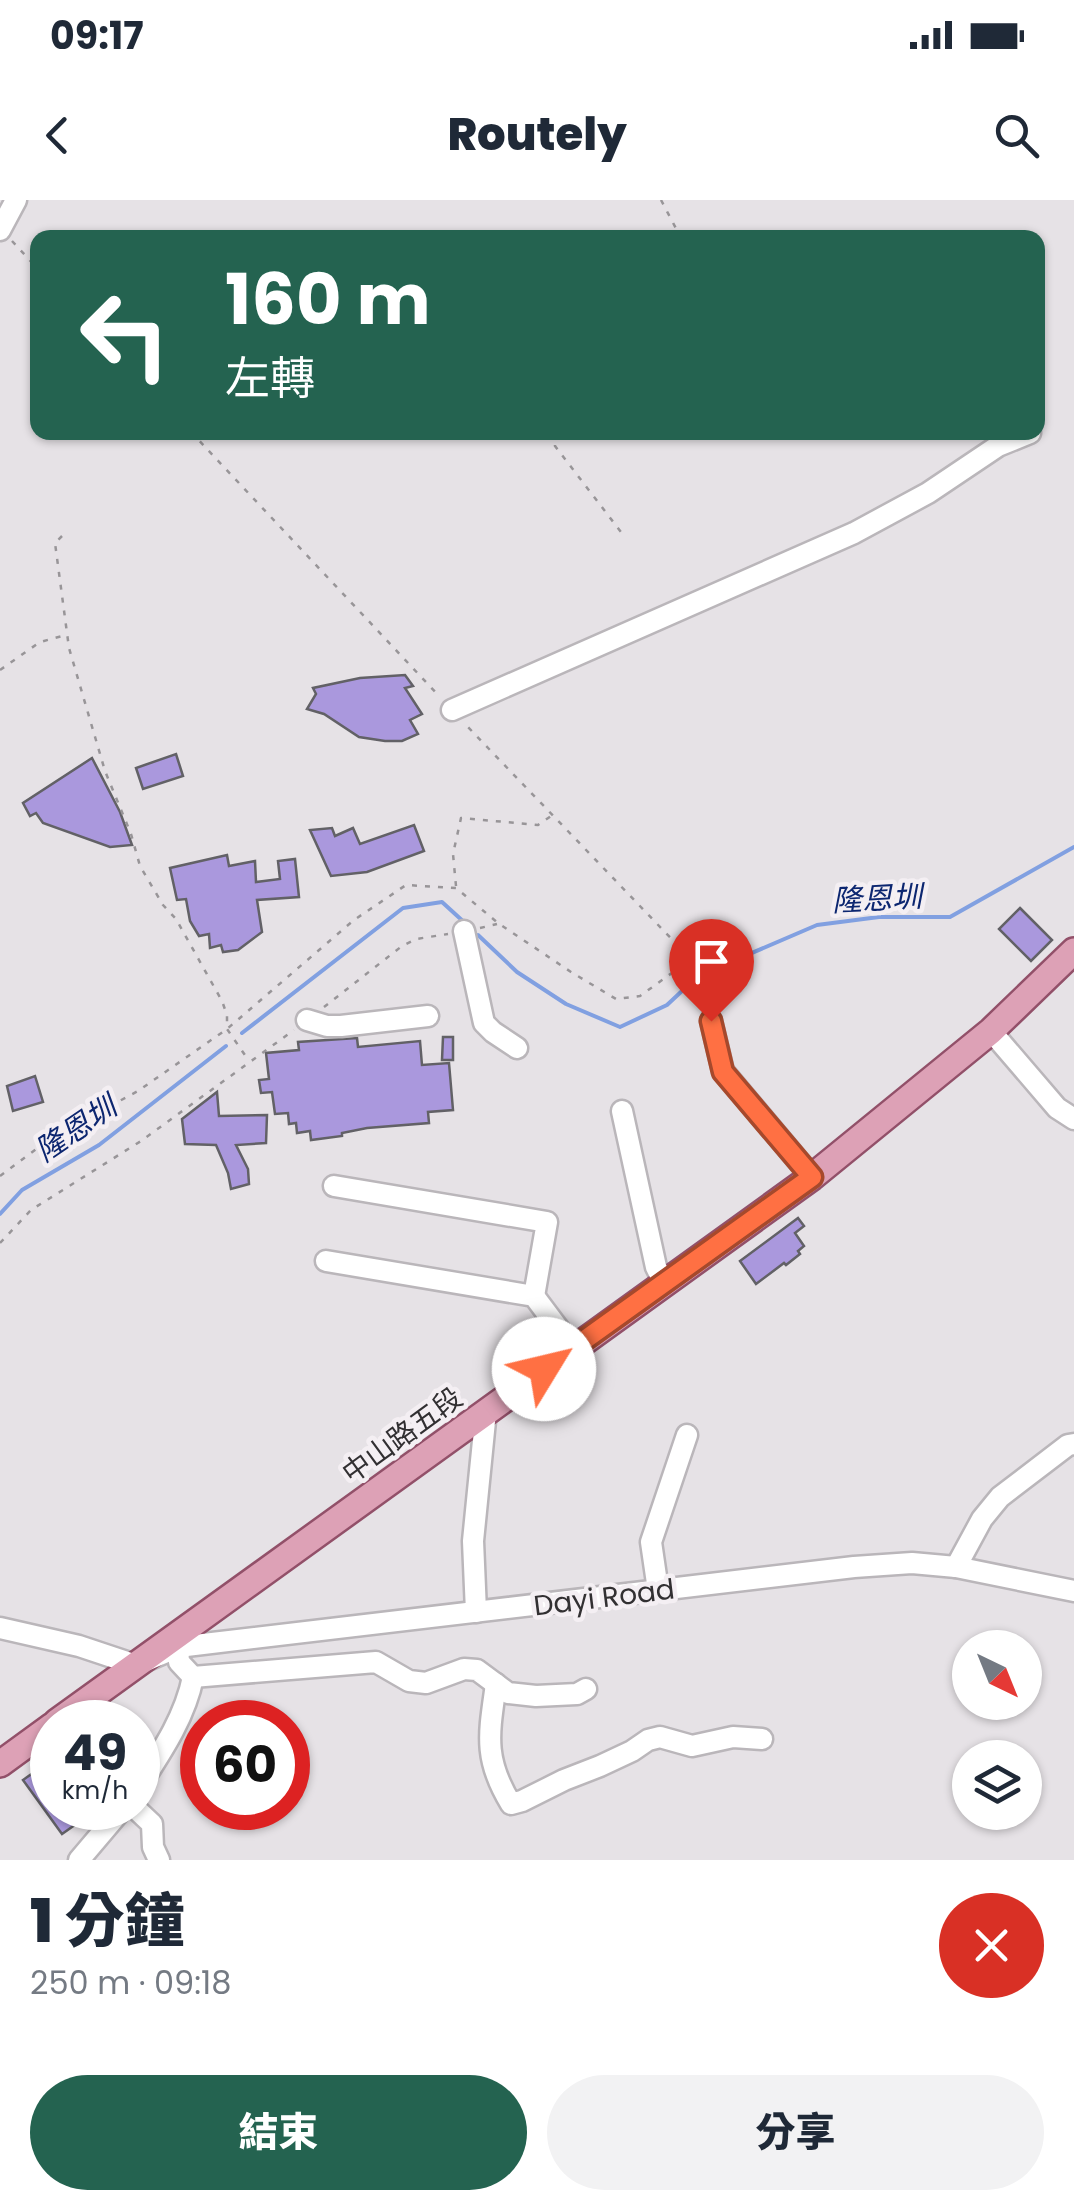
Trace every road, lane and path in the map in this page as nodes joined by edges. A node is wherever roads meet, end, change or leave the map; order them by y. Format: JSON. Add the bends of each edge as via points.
{"nodes":[{"id":1,"x":16,"y":200,"type":"edge"},
{"id":2,"x":661,"y":200,"type":"edge"},
{"id":3,"x":0,"y":230,"type":"edge"},
{"id":4,"x":676,"y":230,"type":"edge"},
{"id":5,"x":30,"y":261,"type":"edge"},
{"id":6,"x":199,"y":440,"type":"edge"},
{"id":7,"x":555,"y":440,"type":"edge"},
{"id":8,"x":1013,"y":440,"type":"edge"},
{"id":9,"x":621,"y":532,"type":"dead end"},
{"id":10,"x":62,"y":536,"type":"dead end"},
{"id":11,"x":68,"y":634,"type":"junction"},
{"id":12,"x":0,"y":670,"type":"edge"},
{"id":13,"x":452,"y":710,"type":"junction"},
{"id":14,"x":552,"y":814,"type":"junction"},
{"id":15,"x":456,"y":888,"type":"junction"},
{"id":16,"x":498,"y":924,"type":"junction"},
{"id":17,"x":464,"y":931,"type":"junction"},
{"id":18,"x":1074,"y":951,"type":"edge"},
{"id":19,"x":428,"y":1016,"type":"dead end"},
{"id":20,"x":307,"y":1020,"type":"junction"},
{"id":21,"x":711,"y":1021,"type":"dead end"},
{"id":22,"x":227,"y":1029,"type":"junction"},
{"id":23,"x":991,"y":1031,"type":"junction"},
{"id":24,"x":517,"y":1048,"type":"dead end"},
{"id":25,"x":250,"y":1062,"type":"junction"},
{"id":26,"x":622,"y":1112,"type":"dead end"},
{"id":27,"x":1074,"y":1119,"type":"edge"},
{"id":28,"x":0,"y":1176,"type":"edge"},
{"id":29,"x":812,"y":1177,"type":"junction"},
{"id":30,"x":334,"y":1186,"type":"dead end"},
{"id":31,"x":0,"y":1243,"type":"edge"},
{"id":32,"x":326,"y":1261,"type":"dead end"},
{"id":33,"x":664,"y":1282,"type":"junction"},
{"id":34,"x":534,"y":1296,"type":"junction"},
{"id":35,"x":573,"y":1348,"type":"junction"},
{"id":36,"x":486,"y":1412,"type":"junction"},
{"id":37,"x":686,"y":1435,"type":"dead end"},
{"id":38,"x":1074,"y":1444,"type":"edge"},
{"id":39,"x":956,"y":1567,"type":"junction"},
{"id":40,"x":658,"y":1590,"type":"junction"},
{"id":41,"x":1074,"y":1591,"type":"edge"},
{"id":42,"x":476,"y":1612,"type":"junction"},
{"id":43,"x":0,"y":1628,"type":"edge"},
{"id":44,"x":178,"y":1647,"type":"junction"},
{"id":45,"x":136,"y":1665,"type":"junction"},
{"id":46,"x":193,"y":1677,"type":"junction"},
{"id":47,"x":496,"y":1684,"type":"junction"},
{"id":48,"x":586,"y":1689,"type":"dead end"},
{"id":49,"x":88,"y":1700,"type":"edge"},
{"id":50,"x":762,"y":1738,"type":"dead end"},
{"id":51,"x":30,"y":1742,"type":"edge"},
{"id":52,"x":160,"y":1753,"type":"edge"},
{"id":53,"x":0,"y":1764,"type":"edge"},
{"id":54,"x":105,"y":1830,"type":"edge"},
{"id":55,"x":152,"y":1830,"type":"edge"},
{"id":56,"x":79,"y":1860,"type":"edge"},
{"id":57,"x":160,"y":1860,"type":"edge"}],
"edges":[{"from":1,"to":3,"type":"street"},
{"from":2,"to":4,"type":"path"},
{"from":3,"to":5,"type":"path"},
{"from":6,"to":13,"type":"path"},
{"from":7,"to":9,"type":"path"},
{"from":8,"to":13,"type":"street","via":[[854,533]]},
{"from":10,"to":11,"type":"path","via":[[55,543]]},
{"from":11,"to":12,"type":"path","via":[[40,642]]},
{"from":11,"to":22,"type":"path","via":[[105,771],[140,866],[222,1001]]},
{"from":13,"to":14,"type":"path"},
{"from":14,"to":15,"type":"path","via":[[538,825],[461,818],[453,854]]},
{"from":14,"to":16,"type":"path","via":[[686,955],[640,996],[616,999]]},
{"from":15,"to":16,"type":"path"},
{"from":15,"to":22,"type":"path","via":[[406,885],[354,920]]},
{"from":16,"to":17,"type":"path"},
{"from":17,"to":20,"type":"path","via":[[402,946]]},
{"from":17,"to":24,"type":"street","via":[[484,1023]]},
{"from":18,"to":23,"type":"main road","name":"中山路五段"},
{"from":19,"to":20,"type":"street","via":[[341,1026]]},
{"from":20,"to":25,"type":"path"},
{"from":21,"to":29,"type":"street","via":[[723,1072]]},
{"from":22,"to":25,"type":"path"},
{"from":22,"to":28,"type":"path"},
{"from":23,"to":27,"type":"street"},
{"from":23,"to":29,"type":"main road","name":"中山路五段"},
{"from":25,"to":31,"type":"path","via":[[31,1210]]},
{"from":26,"to":33,"type":"street"},
{"from":29,"to":33,"type":"main road","name":"中山路五段"},
{"from":30,"to":34,"type":"street","via":[[547,1222]]},
{"from":32,"to":34,"type":"street"},
{"from":33,"to":35,"type":"main road","name":"中山路五段"},
{"from":34,"to":35,"type":"street"},
{"from":35,"to":36,"type":"main road","name":"中山路五段"},
{"from":36,"to":42,"type":"street","via":[[473,1540]]},
{"from":36,"to":45,"type":"main road","name":"中山路五段"},
{"from":37,"to":40,"type":"street","via":[[652,1542]]},
{"from":38,"to":39,"type":"street","via":[[1000,1498]]},
{"from":39,"to":40,"type":"street","name":"Dayi Road","via":[[912,1563]]},
{"from":39,"to":41,"type":"street","name":"Dayi Road"},
{"from":40,"to":42,"type":"street","name":"Dayi Road"},
{"from":42,"to":44,"type":"street","name":"Dayi Road"},
{"from":43,"to":45,"type":"street"},
{"from":44,"to":45,"type":"street","name":"Dayi Road"},
{"from":44,"to":46,"type":"street"},
{"from":45,"to":49,"type":"main road","name":"中山路五段"},
{"from":46,"to":47,"type":"street","via":[[376,1662],[409,1681],[426,1683],[464,1669]]},
{"from":46,"to":52,"type":"street"},
{"from":47,"to":48,"type":"street","via":[[508,1693],[536,1696]]},
{"from":47,"to":50,"type":"street","via":[[488,1746],[511,1804],[648,1740],[692,1746]]},
{"from":51,"to":53,"type":"main road","name":"中山路五段"},
{"from":54,"to":56,"type":"street"},
{"from":55,"to":57,"type":"street"}]}
